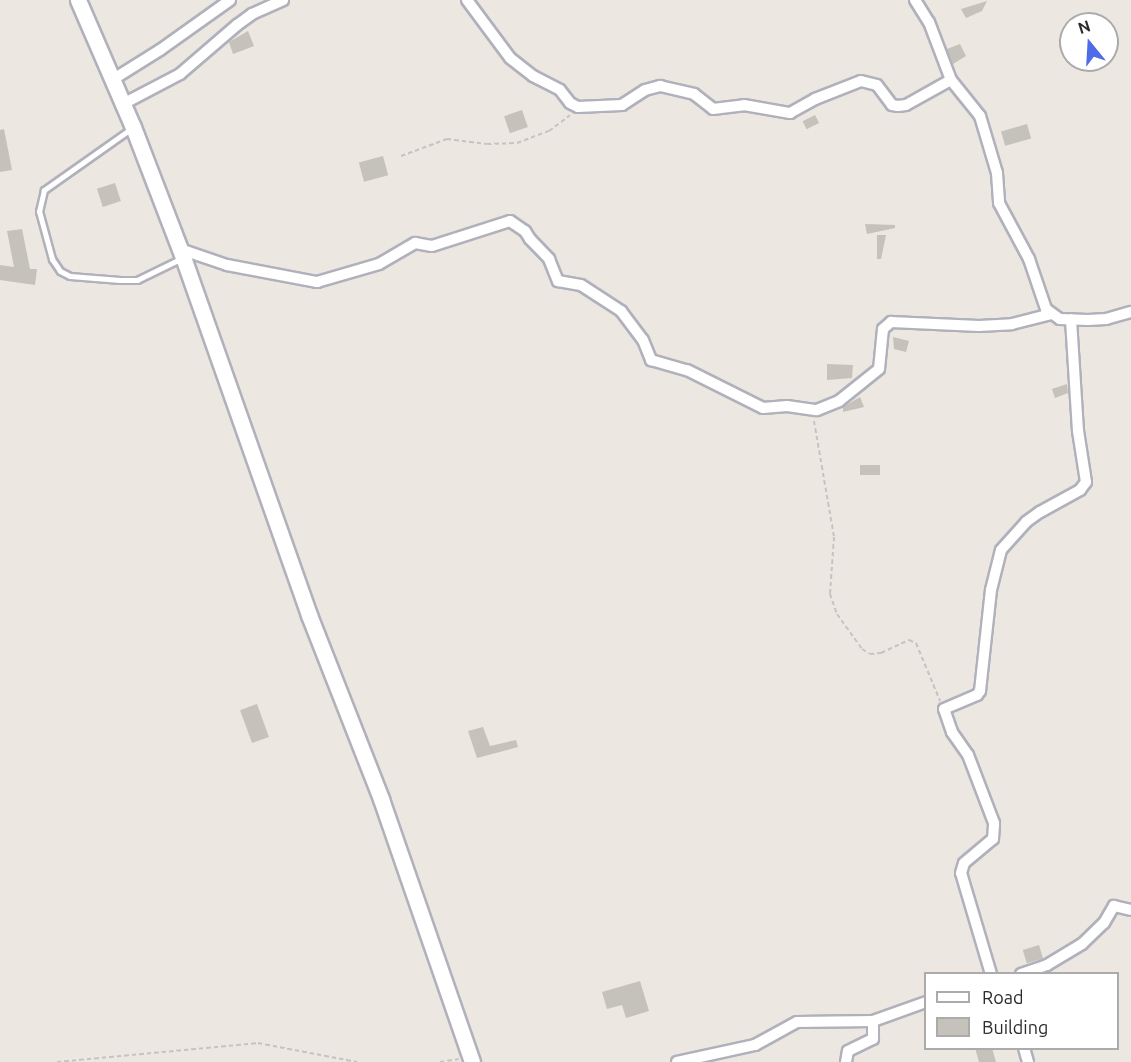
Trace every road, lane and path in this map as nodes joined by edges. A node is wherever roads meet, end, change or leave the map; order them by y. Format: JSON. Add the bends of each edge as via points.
{"nodes":[{"id":1,"x":78,"y":0,"type":"edge"},
{"id":2,"x":230,"y":0,"type":"edge"},
{"id":3,"x":283,"y":0,"type":"edge"},
{"id":4,"x":467,"y":0,"type":"edge"},
{"id":5,"x":915,"y":0,"type":"edge"},
{"id":6,"x":112,"y":80,"type":"junction"},
{"id":7,"x":951,"y":80,"type":"junction"},
{"id":8,"x":121,"y":105,"type":"junction"},
{"id":9,"x":578,"y":107,"type":"junction"},
{"id":10,"x":133,"y":127,"type":"junction"},
{"id":11,"x":401,"y":156,"type":"dead end"},
{"id":12,"x":182,"y":253,"type":"junction"},
{"id":13,"x":1131,"y":312,"type":"edge"},
{"id":14,"x":1051,"y":314,"type":"junction"},
{"id":15,"x":1071,"y":320,"type":"junction"},
{"id":16,"x":810,"y":410,"type":"junction"},
{"id":17,"x":944,"y":709,"type":"junction"},
{"id":18,"x":1131,"y":910,"type":"edge"},
{"id":19,"x":990,"y":972,"type":"edge"},
{"id":20,"x":1027,"y":972,"type":"edge"},
{"id":21,"x":924,"y":1003,"type":"edge"},
{"id":22,"x":873,"y":1021,"type":"junction"},
{"id":23,"x":471,"y":1060,"type":"edge"},
{"id":24,"x":57,"y":1062,"type":"edge"},
{"id":25,"x":357,"y":1062,"type":"edge"},
{"id":26,"x":440,"y":1062,"type":"edge"},
{"id":27,"x":677,"y":1062,"type":"edge"},
{"id":28,"x":846,"y":1062,"type":"edge"}],
"edges":[{"from":1,"to":6,"type":"main road"},
{"from":2,"to":6,"type":"street"},
{"from":3,"to":8,"type":"street","via":[[252,14],[180,74]]},
{"from":4,"to":9,"type":"street","via":[[510,58],[560,90]]},
{"from":5,"to":7,"type":"street","via":[[929,22]]},
{"from":6,"to":8,"type":"main road"},
{"from":7,"to":9,"type":"street","via":[[898,106],[892,105],[877,85],[861,81],[790,113],[744,105],[713,109],[694,94],[660,86],[645,90],[622,105]]},
{"from":7,"to":14,"type":"street","via":[[980,116],[997,173],[999,203],[1029,259],[1041,301]]},
{"from":8,"to":10,"type":"main road"},
{"from":9,"to":11,"type":"path","via":[[563,122],[534,138],[503,144],[447,139]]},
{"from":10,"to":12,"type":"main road"},
{"from":10,"to":12,"type":"lane","via":[[44,190],[39,211],[52,259],[60,271],[70,276],[137,280]]},
{"from":12,"to":16,"type":"street","via":[[318,282],[379,264],[415,243],[432,246],[510,221],[525,231],[549,259],[558,281],[581,285],[621,311],[644,340],[651,360],[725,387],[759,408],[787,406]]},
{"from":12,"to":23,"type":"main road","via":[[309,615],[381,799]]},
{"from":13,"to":15,"type":"street","via":[[1106,319]]},
{"from":14,"to":15,"type":"street"},
{"from":14,"to":16,"type":"street","via":[[988,326],[891,322],[883,329],[879,369],[839,401]]},
{"from":15,"to":17,"type":"street","via":[[1086,482],[1080,490],[1026,522],[1001,550],[990,599],[980,691]]},
{"from":16,"to":17,"type":"path","via":[[832,520],[830,594],[837,614],[870,654],[909,640],[916,643]]},
{"from":17,"to":19,"type":"street","via":[[952,732],[968,755],[994,823],[993,838],[964,863],[961,873]]},
{"from":18,"to":20,"type":"street","via":[[1113,906],[1104,923],[1082,944]]},
{"from":21,"to":22,"type":"street"},
{"from":22,"to":27,"type":"street","via":[[797,1022],[755,1045]]},
{"from":22,"to":28,"type":"street","via":[[873,1039],[848,1051]]},
{"from":23,"to":26,"type":"path"},
{"from":24,"to":25,"type":"path","via":[[258,1043]]}]}
